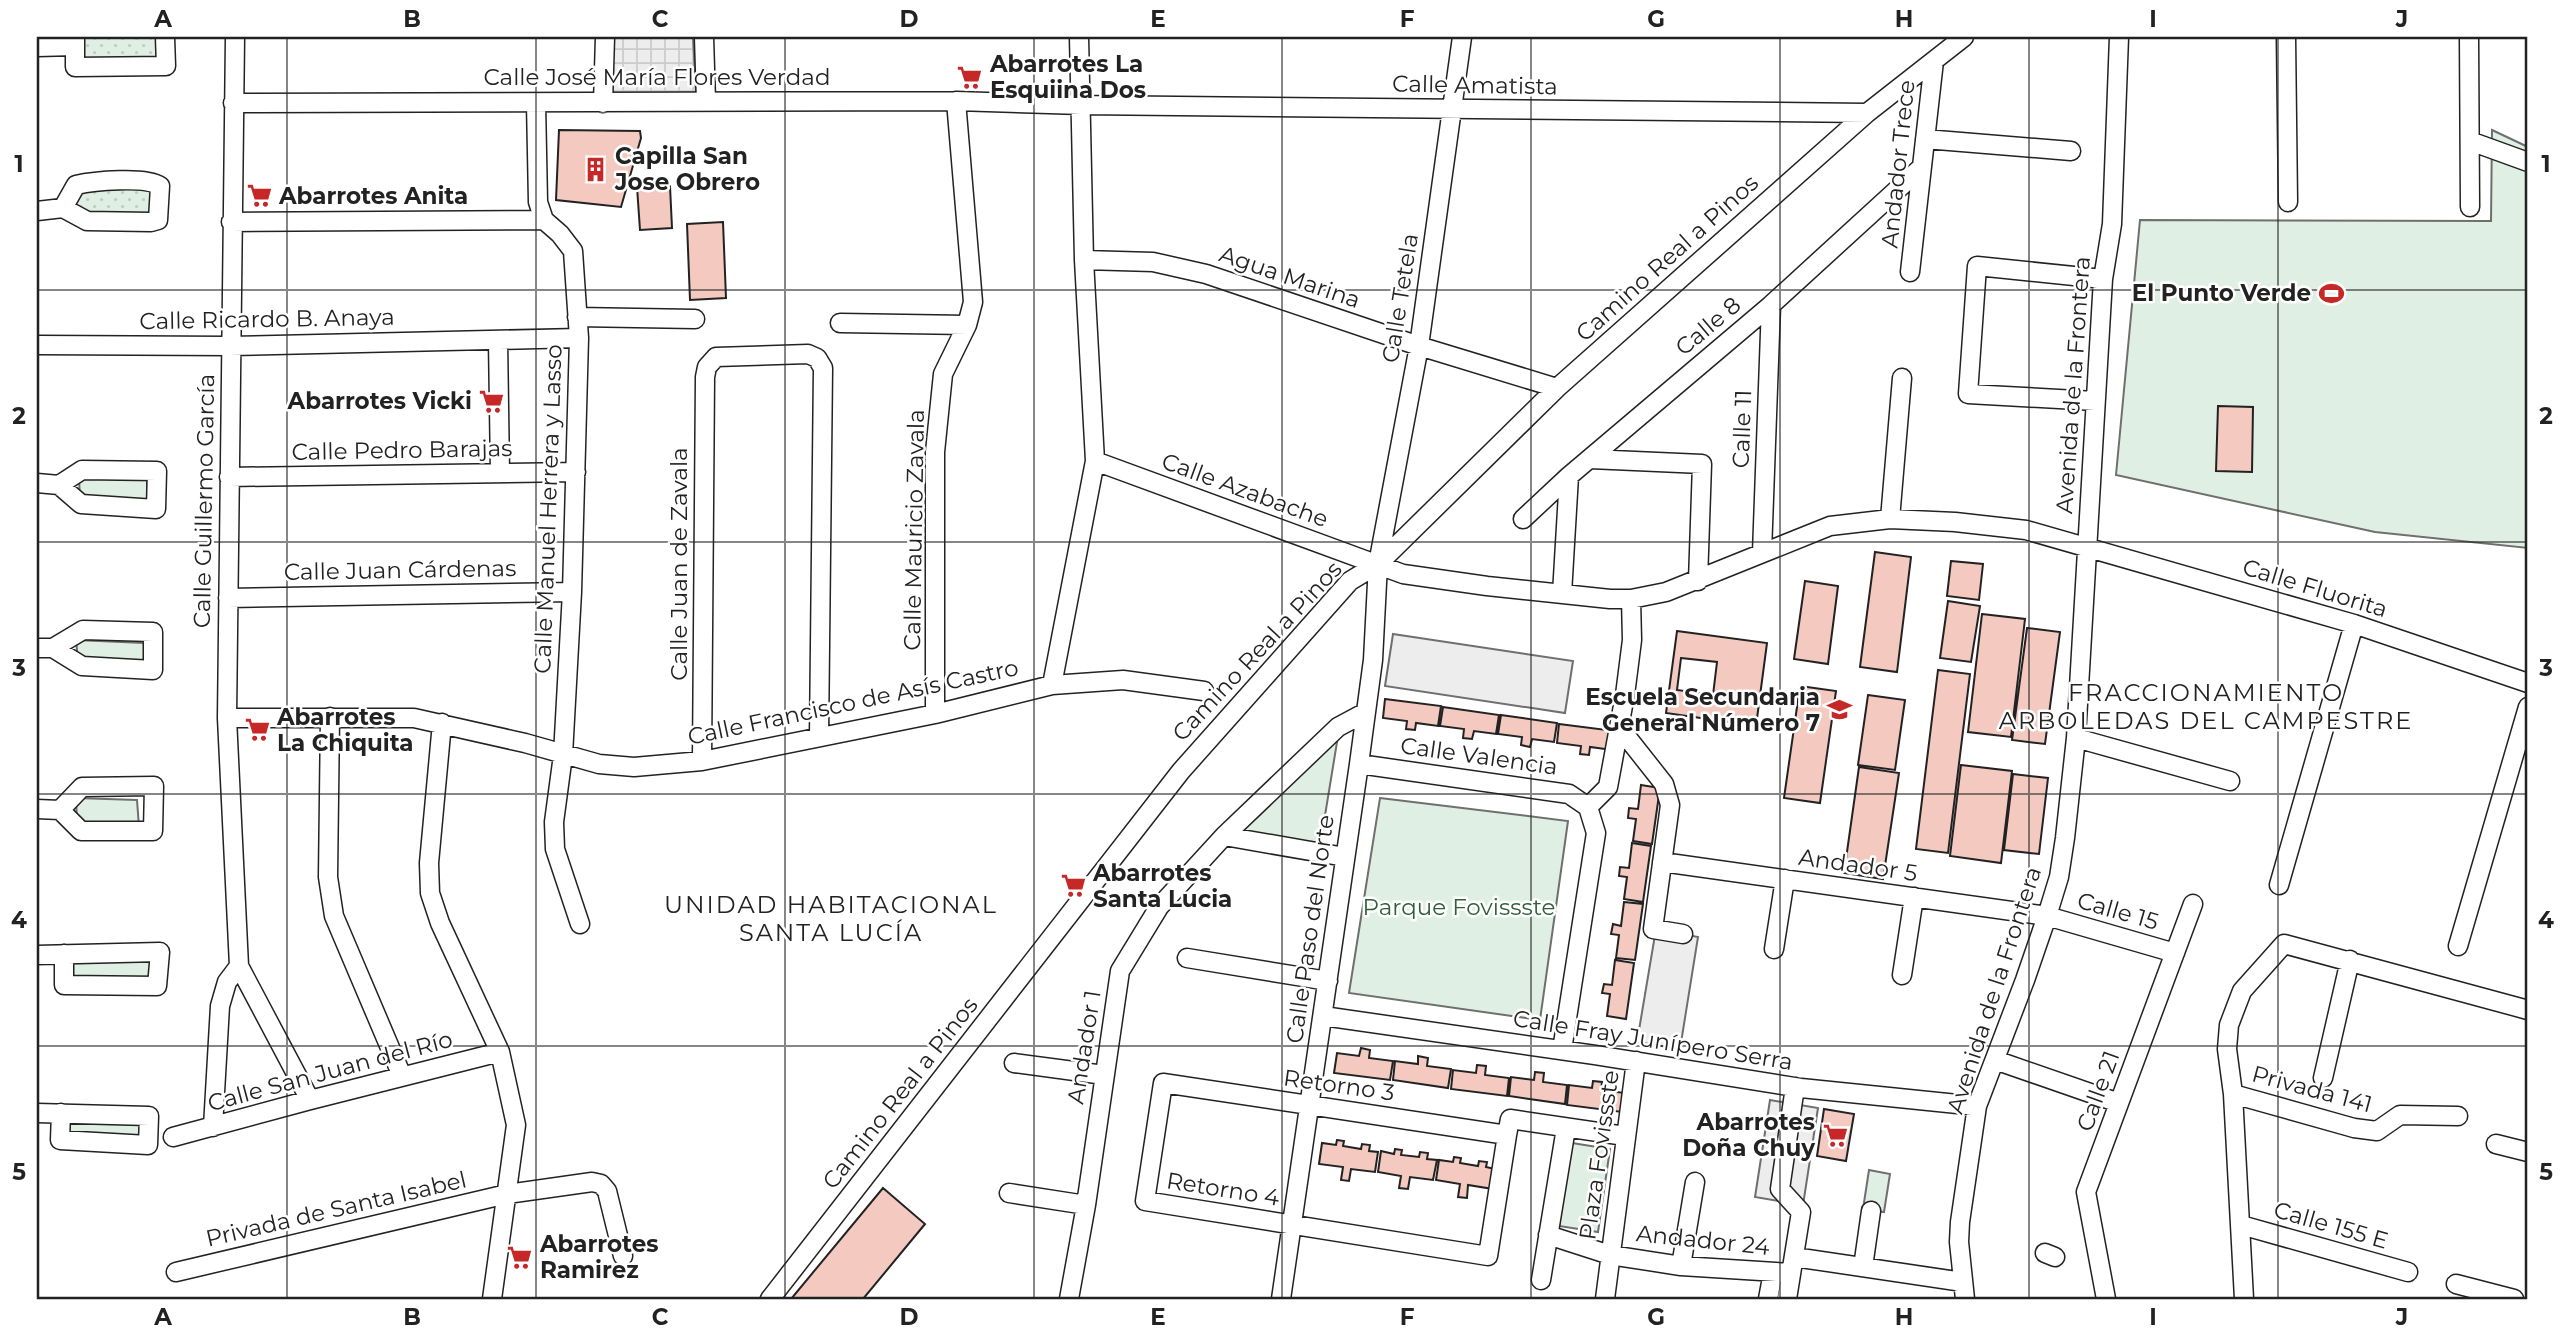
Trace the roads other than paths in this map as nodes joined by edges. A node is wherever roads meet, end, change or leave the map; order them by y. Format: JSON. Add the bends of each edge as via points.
{"nodes":[{"id":1,"x":165,"y":37,"type":"edge"},
{"id":2,"x":234,"y":37,"type":"edge"},
{"id":3,"x":605,"y":37,"type":"edge"},
{"id":4,"x":704,"y":37,"type":"edge"},
{"id":5,"x":1079,"y":37,"type":"edge"},
{"id":6,"x":1462,"y":37,"type":"edge"},
{"id":7,"x":1964,"y":37,"type":"edge"},
{"id":8,"x":2119,"y":37,"type":"edge"},
{"id":9,"x":2286,"y":37,"type":"edge"},
{"id":10,"x":2469,"y":37,"type":"edge"},
{"id":11,"x":75,"y":41,"type":"edge"},
{"id":12,"x":37,"y":47,"type":"edge"},
{"id":13,"x":1934,"y":61,"type":"junction"},
{"id":14,"x":706,"y":101,"type":"junction"},
{"id":15,"x":957,"y":101,"type":"junction"},
{"id":16,"x":233,"y":103,"type":"junction"},
{"id":17,"x":536,"y":103,"type":"junction"},
{"id":18,"x":603,"y":103,"type":"junction"},
{"id":19,"x":1082,"y":105,"type":"junction"},
{"id":20,"x":1452,"y":109,"type":"junction"},
{"id":21,"x":1867,"y":113,"type":"junction"},
{"id":22,"x":1925,"y":139,"type":"junction"},
{"id":23,"x":2470,"y":141,"type":"junction"},
{"id":24,"x":2071,"y":150,"type":"dead end"},
{"id":25,"x":2528,"y":162,"type":"edge"},
{"id":26,"x":1922,"y":167,"type":"junction"},
{"id":27,"x":2288,"y":202,"type":"dead end"},
{"id":28,"x":2470,"y":207,"type":"dead end"},
{"id":29,"x":63,"y":208,"type":"junction"},
{"id":30,"x":37,"y":211,"type":"edge"},
{"id":31,"x":544,"y":220,"type":"junction"},
{"id":32,"x":231,"y":222,"type":"junction"},
{"id":33,"x":1084,"y":260,"type":"junction"},
{"id":34,"x":1910,"y":272,"type":"dead end"},
{"id":35,"x":2102,"y":279,"type":"junction"},
{"id":36,"x":1771,"y":305,"type":"junction"},
{"id":37,"x":577,"y":317,"type":"junction"},
{"id":38,"x":695,"y":319,"type":"dead end"},
{"id":39,"x":840,"y":323,"type":"dead end"},
{"id":40,"x":967,"y":325,"type":"junction"},
{"id":41,"x":579,"y":338,"type":"junction"},
{"id":42,"x":498,"y":340,"type":"junction"},
{"id":43,"x":37,"y":345,"type":"edge"},
{"id":44,"x":230,"y":346,"type":"junction"},
{"id":45,"x":1419,"y":346,"type":"junction"},
{"id":46,"x":1902,"y":378,"type":"dead end"},
{"id":47,"x":1557,"y":388,"type":"junction"},
{"id":48,"x":2095,"y":401,"type":"junction"},
{"id":49,"x":1590,"y":458,"type":"junction"},
{"id":50,"x":1095,"y":461,"type":"junction"},
{"id":51,"x":500,"y":472,"type":"junction"},
{"id":52,"x":576,"y":472,"type":"junction"},
{"id":53,"x":1569,"y":476,"type":"junction"},
{"id":54,"x":229,"y":477,"type":"junction"},
{"id":55,"x":37,"y":484,"type":"edge"},
{"id":56,"x":60,"y":485,"type":"junction"},
{"id":57,"x":1523,"y":519,"type":"dead end"},
{"id":58,"x":1890,"y":519,"type":"junction"},
{"id":59,"x":2086,"y":546,"type":"junction"},
{"id":60,"x":1762,"y":553,"type":"junction"},
{"id":61,"x":1378,"y":564,"type":"junction"},
{"id":62,"x":1698,"y":581,"type":"junction"},
{"id":63,"x":572,"y":592,"type":"junction"},
{"id":64,"x":1562,"y":594,"type":"junction"},
{"id":65,"x":228,"y":598,"type":"junction"},
{"id":66,"x":1631,"y":598,"type":"junction"},
{"id":67,"x":2354,"y":624,"type":"junction"},
{"id":68,"x":45,"y":648,"type":"edge"},
{"id":69,"x":2528,"y":683,"type":"edge"},
{"id":70,"x":1052,"y":685,"type":"junction"},
{"id":71,"x":1204,"y":691,"type":"dead end"},
{"id":72,"x":2528,"y":707,"type":"edge"},
{"id":73,"x":1366,"y":712,"type":"junction"},
{"id":74,"x":935,"y":714,"type":"junction"},
{"id":75,"x":330,"y":717,"type":"junction"},
{"id":76,"x":227,"y":718,"type":"junction"},
{"id":77,"x":442,"y":723,"type":"junction"},
{"id":78,"x":1619,"y":727,"type":"junction"},
{"id":79,"x":819,"y":737,"type":"junction"},
{"id":80,"x":2076,"y":738,"type":"junction"},
{"id":81,"x":563,"y":755,"type":"junction"},
{"id":82,"x":702,"y":761,"type":"junction"},
{"id":83,"x":1359,"y":764,"type":"junction"},
{"id":84,"x":2230,"y":781,"type":"dead end"},
{"id":85,"x":1588,"y":807,"type":"junction"},
{"id":86,"x":37,"y":809,"type":"edge"},
{"id":87,"x":60,"y":810,"type":"junction"},
{"id":88,"x":1224,"y":836,"type":"junction"},
{"id":89,"x":1345,"y":856,"type":"junction"},
{"id":90,"x":1662,"y":862,"type":"junction"},
{"id":91,"x":1785,"y":879,"type":"junction"},
{"id":92,"x":2279,"y":885,"type":"dead end"},
{"id":93,"x":1914,"y":897,"type":"junction"},
{"id":94,"x":2193,"y":904,"type":"dead end"},
{"id":95,"x":2047,"y":916,"type":"junction"},
{"id":96,"x":580,"y":924,"type":"dead end"},
{"id":97,"x":1683,"y":934,"type":"dead end"},
{"id":98,"x":2458,"y":946,"type":"dead end"},
{"id":99,"x":1774,"y":949,"type":"dead end"},
{"id":100,"x":2175,"y":953,"type":"junction"},
{"id":101,"x":64,"y":954,"type":"junction"},
{"id":102,"x":37,"y":955,"type":"edge"},
{"id":103,"x":1187,"y":958,"type":"dead end"},
{"id":104,"x":2350,"y":960,"type":"junction"},
{"id":105,"x":239,"y":966,"type":"junction"},
{"id":106,"x":1902,"y":975,"type":"dead end"},
{"id":107,"x":1328,"y":981,"type":"junction"},
{"id":108,"x":2528,"y":1010,"type":"edge"},
{"id":109,"x":1322,"y":1016,"type":"junction"},
{"id":110,"x":1562,"y":1050,"type":"junction"},
{"id":111,"x":500,"y":1052,"type":"junction"},
{"id":112,"x":1995,"y":1060,"type":"junction"},
{"id":113,"x":1636,"y":1062,"type":"junction"},
{"id":114,"x":1014,"y":1063,"type":"dead end"},
{"id":115,"x":1104,"y":1075,"type":"junction"},
{"id":116,"x":402,"y":1076,"type":"junction"},
{"id":117,"x":2323,"y":1079,"type":"dead end"},
{"id":118,"x":1794,"y":1087,"type":"junction"},
{"id":119,"x":2233,"y":1094,"type":"junction"},
{"id":120,"x":310,"y":1100,"type":"junction"},
{"id":121,"x":2119,"y":1103,"type":"junction"},
{"id":122,"x":1310,"y":1106,"type":"junction"},
{"id":123,"x":1977,"y":1106,"type":"junction"},
{"id":124,"x":61,"y":1113,"type":"junction"},
{"id":125,"x":37,"y":1114,"type":"edge"},
{"id":126,"x":2458,"y":1116,"type":"dead end"},
{"id":127,"x":213,"y":1127,"type":"junction"},
{"id":128,"x":1566,"y":1128,"type":"junction"},
{"id":129,"x":1507,"y":1135,"type":"junction"},
{"id":130,"x":1625,"y":1136,"type":"junction"},
{"id":131,"x":173,"y":1137,"type":"dead end"},
{"id":132,"x":2496,"y":1144,"type":"dead end"},
{"id":133,"x":2528,"y":1152,"type":"edge"},
{"id":134,"x":1695,"y":1182,"type":"dead end"},
{"id":135,"x":1009,"y":1193,"type":"dead end"},
{"id":136,"x":507,"y":1194,"type":"junction"},
{"id":137,"x":1145,"y":1201,"type":"joint"},
{"id":138,"x":1086,"y":1205,"type":"junction"},
{"id":139,"x":1871,"y":1211,"type":"dead end"},
{"id":140,"x":1292,"y":1225,"type":"junction"},
{"id":141,"x":2241,"y":1225,"type":"junction"},
{"id":142,"x":1548,"y":1236,"type":"junction"},
{"id":143,"x":1610,"y":1255,"type":"junction"},
{"id":144,"x":623,"y":1256,"type":"dead end"},
{"id":145,"x":1793,"y":1265,"type":"junction"},
{"id":146,"x":1681,"y":1266,"type":"junction"},
{"id":147,"x":1863,"y":1267,"type":"junction"},
{"id":148,"x":176,"y":1272,"type":"dead end"},
{"id":149,"x":1773,"y":1272,"type":"junction"},
{"id":150,"x":2408,"y":1272,"type":"dead end"},
{"id":151,"x":1541,"y":1280,"type":"dead end"},
{"id":152,"x":2456,"y":1284,"type":"dead end"},
{"id":153,"x":1964,"y":1290,"type":"edge"},
{"id":154,"x":492,"y":1299,"type":"edge"},
{"id":155,"x":770,"y":1299,"type":"edge"},
{"id":156,"x":1069,"y":1299,"type":"edge"},
{"id":157,"x":1281,"y":1299,"type":"edge"},
{"id":158,"x":1605,"y":1299,"type":"edge"},
{"id":159,"x":1768,"y":1299,"type":"edge"},
{"id":160,"x":1787,"y":1299,"type":"edge"},
{"id":161,"x":2106,"y":1299,"type":"edge"},
{"id":162,"x":2244,"y":1299,"type":"edge"},
{"id":163,"x":2514,"y":1299,"type":"edge"}],
"edges":[{"from":1,"to":11,"type":"street","via":[[166,65],[75,67]]},
{"from":2,"to":16,"type":"street","name":"Calle Guillermo García"},
{"from":3,"to":18,"type":"street"},
{"from":4,"to":14,"type":"street"},
{"from":5,"to":19,"type":"street","name":"Calle Francisco de Asís Castro"},
{"from":6,"to":20,"type":"street","name":"Calle Tetela"},
{"from":7,"to":13,"type":"street","name":"Camino Real a Pinos"},
{"from":8,"to":35,"type":"street","name":"Avenida de la Frontera","via":[[2112,224]]},
{"from":9,"to":27,"type":"street"},
{"from":10,"to":23,"type":"street"},
{"from":11,"to":12,"type":"street"},
{"from":13,"to":21,"type":"street","name":"Camino Real a Pinos"},
{"from":13,"to":22,"type":"street","name":"Andador Trece"},
{"from":14,"to":15,"type":"street","name":"Calle José María Flores Verdad"},
{"from":14,"to":18,"type":"street","name":"Calle José María Flores Verdad"},
{"from":15,"to":19,"type":"street","name":"Calle José María Flores Verdad"},
{"from":15,"to":40,"type":"street","name":"Calle Mauricio Zavala","via":[[973,302]]},
{"from":16,"to":17,"type":"street","name":"Calle José María Flores Verdad"},
{"from":16,"to":32,"type":"street","name":"Calle Guillermo García"},
{"from":17,"to":18,"type":"street","name":"Calle José María Flores Verdad"},
{"from":17,"to":31,"type":"street","via":[[538,202]]},
{"from":19,"to":20,"type":"street","name":"Calle Amatista"},
{"from":19,"to":33,"type":"street","name":"Calle Francisco de Asís Castro"},
{"from":20,"to":21,"type":"street","name":"Calle Amatista"},
{"from":20,"to":45,"type":"street","name":"Calle Tetela"},
{"from":21,"to":47,"type":"street","name":"Camino Real a Pinos"},
{"from":22,"to":24,"type":"street"},
{"from":22,"to":26,"type":"street","name":"Andador Trece"},
{"from":23,"to":25,"type":"street"},
{"from":23,"to":28,"type":"street"},
{"from":26,"to":34,"type":"street","name":"Andador Trece"},
{"from":26,"to":36,"type":"street","name":"Calle 8"},
{"from":29,"to":29,"type":"street","via":[[87,221],[159,220],[160,186],[89,182],[76,186]]},
{"from":29,"to":30,"type":"street"},
{"from":31,"to":32,"type":"street"},
{"from":31,"to":37,"type":"street","name":"Calle Manuel Herrera y Lasso","via":[[573,251]]},
{"from":32,"to":44,"type":"street","name":"Calle Guillermo García"},
{"from":33,"to":45,"type":"street","name":"Agua Marina","via":[[1153,262],[1206,274]]},
{"from":33,"to":50,"type":"street","name":"Calle Francisco de Asís Castro"},
{"from":35,"to":48,"type":"street","name":"Avenida de la Frontera"},
{"from":35,"to":48,"type":"street","via":[[1977,266],[1968,394]]},
{"from":36,"to":49,"type":"street","name":"Calle 8"},
{"from":36,"to":60,"type":"street","name":"Calle 11"},
{"from":37,"to":38,"type":"street"},
{"from":37,"to":41,"type":"street","name":"Calle Manuel Herrera y Lasso"},
{"from":39,"to":40,"type":"street"},
{"from":40,"to":74,"type":"street","name":"Calle Mauricio Zavala","via":[[943,374],[935,452]]},
{"from":41,"to":42,"type":"street","name":"Calle Ricardo B. Anaya"},
{"from":41,"to":52,"type":"street","name":"Calle Manuel Herrera y Lasso"},
{"from":42,"to":44,"type":"street","name":"Calle Ricardo B. Anaya"},
{"from":42,"to":51,"type":"street"},
{"from":43,"to":44,"type":"street","name":"Calle Ricardo B. Anaya"},
{"from":44,"to":54,"type":"street","name":"Calle Guillermo García"},
{"from":45,"to":47,"type":"street","name":"Agua Marina"},
{"from":45,"to":61,"type":"street","name":"Calle Tetela"},
{"from":46,"to":58,"type":"street"},
{"from":47,"to":61,"type":"street","name":"Camino Real a Pinos"},
{"from":48,"to":59,"type":"street","name":"Avenida de la Frontera"},
{"from":49,"to":53,"type":"street","name":"Calle 8"},
{"from":49,"to":62,"type":"street","via":[[1702,464]]},
{"from":50,"to":61,"type":"street","name":"Calle Azabache"},
{"from":50,"to":70,"type":"street","name":"Calle Francisco de Asís Castro"},
{"from":51,"to":52,"type":"street","name":"Calle Pedro Barajas"},
{"from":51,"to":54,"type":"street","name":"Calle Pedro Barajas"},
{"from":52,"to":63,"type":"street","name":"Calle Manuel Herrera y Lasso"},
{"from":53,"to":57,"type":"street","name":"Calle 8"},
{"from":53,"to":64,"type":"street"},
{"from":54,"to":65,"type":"street","name":"Calle Guillermo García"},
{"from":55,"to":56,"type":"street"},
{"from":56,"to":56,"type":"street","via":[[81,504],[156,509],[158,471],[82,470]]},
{"from":58,"to":59,"type":"street","name":"Calle Fluorita","via":[[2026,530]]},
{"from":58,"to":60,"type":"street","name":"Calle Fluorita","via":[[1830,526]]},
{"from":59,"to":67,"type":"street","name":"Calle Fluorita"},
{"from":59,"to":80,"type":"street","name":"Avenida de la Frontera"},
{"from":60,"to":62,"type":"street","name":"Calle Azabache"},
{"from":61,"to":64,"type":"street","name":"Calle Azabache","via":[[1403,573]]},
{"from":61,"to":73,"type":"street","name":"Calle Paso del Norte"},
{"from":61,"to":155,"type":"street","name":"Camino Real a Pinos","via":[[1350,581],[1181,771]]},
{"from":62,"to":66,"type":"street","name":"Calle Azabache"},
{"from":63,"to":65,"type":"street","name":"Calle Juan Cárdenas"},
{"from":63,"to":81,"type":"street","name":"Calle Manuel Herrera y Lasso"},
{"from":64,"to":66,"type":"street","name":"Calle Azabache"},
{"from":65,"to":76,"type":"street","name":"Calle Guillermo García"},
{"from":66,"to":78,"type":"street","via":[[1632,640]]},
{"from":67,"to":69,"type":"street","name":"Calle Fluorita"},
{"from":67,"to":92,"type":"street"},
{"from":68,"to":68,"type":"street","via":[[82,666],[153,670],[153,632],[83,630]]},
{"from":70,"to":71,"type":"street","via":[[1123,680]]},
{"from":70,"to":74,"type":"street","name":"Calle Francisco de Asís Castro"},
{"from":72,"to":98,"type":"street"},
{"from":73,"to":83,"type":"street","name":"Calle Paso del Norte"},
{"from":73,"to":88,"type":"street","name":"Andador 1","via":[[1338,727]]},
{"from":74,"to":79,"type":"street","name":"Calle Francisco de Asís Castro"},
{"from":75,"to":76,"type":"street","name":"Calle Francisco de Asís Castro"},
{"from":75,"to":77,"type":"street","name":"Calle Francisco de Asís Castro"},
{"from":75,"to":116,"type":"street","via":[[328,877],[334,916]]},
{"from":76,"to":105,"type":"street","name":"Calle Guillermo García"},
{"from":77,"to":81,"type":"street","name":"Calle Francisco de Asís Castro"},
{"from":77,"to":111,"type":"street","via":[[430,893]]},
{"from":78,"to":85,"type":"street","via":[[1608,787]]},
{"from":78,"to":90,"type":"street","via":[[1664,784],[1670,805]]},
{"from":79,"to":82,"type":"street","name":"Calle Francisco de Asís Castro"},
{"from":79,"to":82,"type":"street","name":"Calle Juan de Zavala","via":[[823,368],[808,354],[716,357],[705,377]]},
{"from":80,"to":84,"type":"street"},
{"from":80,"to":95,"type":"street","name":"Avenida de la Frontera","via":[[2059,877]]},
{"from":81,"to":82,"type":"street","name":"Calle Francisco de Asís Castro","via":[[634,767]]},
{"from":81,"to":96,"type":"street","name":"Calle Manuel Herrera y Lasso","via":[[555,849]]},
{"from":83,"to":85,"type":"street","name":"Calle Valencia","via":[[1569,794]]},
{"from":83,"to":89,"type":"street","name":"Calle Paso del Norte"},
{"from":85,"to":110,"type":"street","via":[[1597,833]]},
{"from":86,"to":87,"type":"street"},
{"from":87,"to":87,"type":"street","via":[[81,831],[153,831],[154,786],[82,787]]},
{"from":88,"to":89,"type":"street"},
{"from":88,"to":115,"type":"street","name":"Andador 1","via":[[1159,907],[1120,971]]},
{"from":89,"to":107,"type":"street","name":"Calle Paso del Norte"},
{"from":90,"to":91,"type":"street","name":"Andador 5"},
{"from":90,"to":97,"type":"street","via":[[1653,929]]},
{"from":91,"to":93,"type":"street","name":"Andador 5"},
{"from":91,"to":99,"type":"street"},
{"from":93,"to":95,"type":"street","name":"Andador 5"},
{"from":93,"to":106,"type":"street"},
{"from":94,"to":100,"type":"street","name":"Calle 21"},
{"from":95,"to":100,"type":"street","name":"Calle 15"},
{"from":95,"to":112,"type":"street","name":"Avenida de la Frontera"},
{"from":100,"to":121,"type":"street","name":"Calle 21"},
{"from":101,"to":101,"type":"street","via":[[64,985],[157,986],[159,952]]},
{"from":101,"to":102,"type":"street"},
{"from":103,"to":107,"type":"street"},
{"from":104,"to":108,"type":"street"},
{"from":104,"to":117,"type":"street"},
{"from":104,"to":119,"type":"street","via":[[2284,944],[2242,991],[2229,1025]]},
{"from":105,"to":120,"type":"street","name":"Calle Guillermo García"},
{"from":105,"to":127,"type":"street","via":[[227,982],[220,1006]]},
{"from":107,"to":109,"type":"street","name":"Calle Paso del Norte"},
{"from":109,"to":110,"type":"street","name":"Calle Fray Junípero Serra"},
{"from":109,"to":122,"type":"street","name":"Calle Paso del Norte"},
{"from":110,"to":113,"type":"street","name":"Calle Fray Junípero Serra"},
{"from":111,"to":116,"type":"street","name":"Calle San Juan del Río"},
{"from":111,"to":136,"type":"street","via":[[516,1125]]},
{"from":112,"to":121,"type":"street"},
{"from":112,"to":123,"type":"street","name":"Avenida de la Frontera"},
{"from":113,"to":118,"type":"street","name":"Calle Fray Junípero Serra"},
{"from":113,"to":130,"type":"street","name":"Plaza Fovissste"},
{"from":114,"to":115,"type":"street"},
{"from":115,"to":138,"type":"street","name":"Andador 1"},
{"from":116,"to":120,"type":"street","name":"Calle San Juan del Río"},
{"from":118,"to":123,"type":"street","name":"Calle Fray Junípero Serra"},
{"from":118,"to":145,"type":"street","via":[[1780,1189],[1801,1212]]},
{"from":119,"to":126,"type":"street","name":"Privada 141","via":[[2377,1131],[2400,1115]]},
{"from":119,"to":141,"type":"street"},
{"from":120,"to":127,"type":"street","name":"Calle San Juan del Río"},
{"from":121,"to":161,"type":"street","name":"Calle 21","via":[[2086,1192]]},
{"from":122,"to":129,"type":"street","name":"Retorno 3"},
{"from":122,"to":137,"type":"street","name":"Retorno 3","via":[[1163,1083]]},
{"from":122,"to":140,"type":"street","name":"Calle Paso del Norte"},
{"from":123,"to":153,"type":"street","name":"Avenida de la Frontera","via":[[1960,1222]]},
{"from":124,"to":124,"type":"street","via":[[149,1116],[148,1145],[60,1140]]},
{"from":124,"to":125,"type":"street"},
{"from":127,"to":131,"type":"street","name":"Calle San Juan del Río"},
{"from":128,"to":129,"type":"street","via":[[1510,1119]]},
{"from":128,"to":130,"type":"street"},
{"from":128,"to":142,"type":"street"},
{"from":129,"to":140,"type":"street","name":"Retorno 4","via":[[1488,1256]]},
{"from":130,"to":143,"type":"street","name":"Plaza Fovissste"},
{"from":132,"to":133,"type":"street"},
{"from":134,"to":146,"type":"street"},
{"from":135,"to":138,"type":"street"},
{"from":136,"to":144,"type":"street","name":"Privada de Santa Isabel","via":[[592,1182],[601,1185],[607,1191]]},
{"from":136,"to":148,"type":"street","name":"Privada de Santa Isabel"},
{"from":136,"to":154,"type":"street"},
{"from":137,"to":140,"type":"street","name":"Retorno 4"},
{"from":138,"to":156,"type":"street","name":"Andador 1"},
{"from":139,"to":147,"type":"street"},
{"from":140,"to":157,"type":"street","name":"Calle Paso del Norte"},
{"from":141,"to":150,"type":"street","name":"Calle 155 E"},
{"from":141,"to":162,"type":"street"},
{"from":142,"to":143,"type":"street","name":"Andador 24"},
{"from":142,"to":151,"type":"street"},
{"from":143,"to":146,"type":"street","name":"Andador 24"},
{"from":143,"to":158,"type":"street","name":"Plaza Fovissste"},
{"from":145,"to":147,"type":"street","name":"Andador 24"},
{"from":145,"to":149,"type":"street","name":"Andador 24"},
{"from":145,"to":160,"type":"street"},
{"from":146,"to":149,"type":"street","name":"Andador 24"},
{"from":147,"to":153,"type":"street","name":"Andador 24"},
{"from":149,"to":159,"type":"street"},
{"from":152,"to":163,"type":"street"}]}
